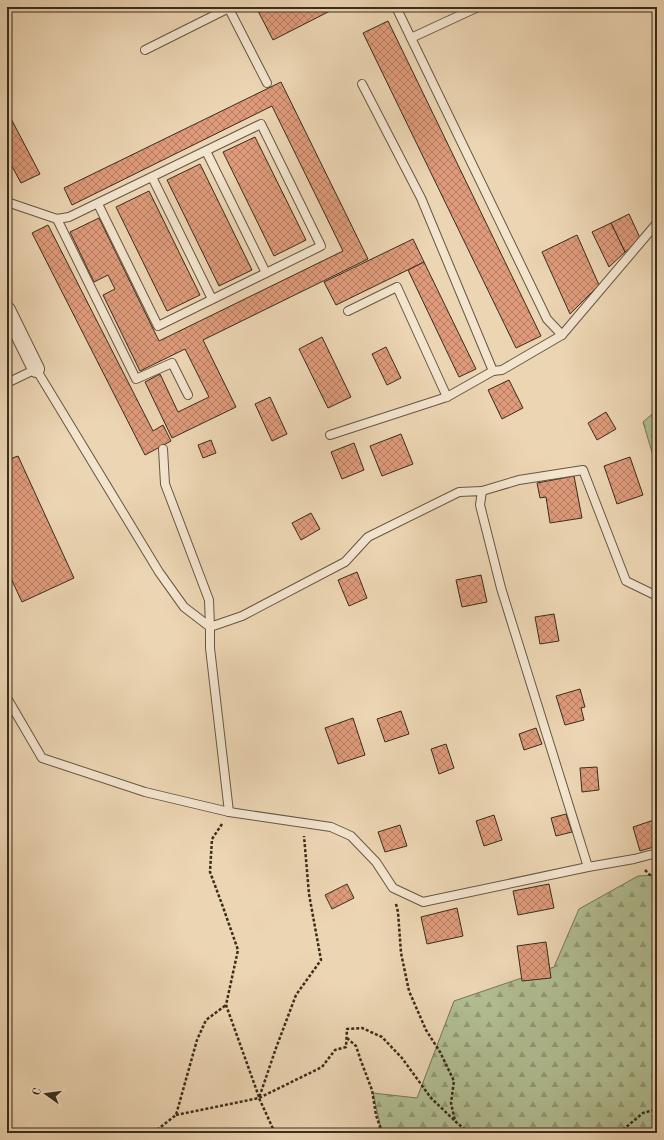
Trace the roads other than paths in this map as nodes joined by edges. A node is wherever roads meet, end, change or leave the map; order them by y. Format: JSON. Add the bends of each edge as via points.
{"nodes":[{"id":1,"x":228,"y":7,"type":"edge"},
{"id":2,"x":396,"y":7,"type":"edge"},
{"id":3,"x":478,"y":7,"type":"edge"},
{"id":4,"x":411,"y":38,"type":"junction"},
{"id":5,"x":145,"y":50,"type":"dead end"},
{"id":6,"x":267,"y":83,"type":"dead end"},
{"id":7,"x":362,"y":84,"type":"dead end"},
{"id":8,"x":206,"y":151,"type":"junction"},
{"id":9,"x":152,"y":177,"type":"junction"},
{"id":10,"x":7,"y":202,"type":"edge"},
{"id":11,"x":98,"y":204,"type":"junction"},
{"id":12,"x":57,"y":219,"type":"junction"},
{"id":13,"x":657,"y":223,"type":"edge"},
{"id":14,"x":266,"y":273,"type":"junction"},
{"id":15,"x":212,"y":299,"type":"junction"},
{"id":16,"x":348,"y":311,"type":"dead end"},
{"id":17,"x":9,"y":318,"type":"edge"},
{"id":18,"x":562,"y":335,"type":"junction"},
{"id":19,"x":36,"y":369,"type":"junction"},
{"id":20,"x":493,"y":371,"type":"junction"},
{"id":21,"x":7,"y":383,"type":"edge"},
{"id":22,"x":188,"y":395,"type":"dead end"},
{"id":23,"x":447,"y":397,"type":"junction"},
{"id":24,"x":330,"y":435,"type":"dead end"},
{"id":25,"x":163,"y":449,"type":"dead end"},
{"id":26,"x":482,"y":491,"type":"junction"},
{"id":27,"x":657,"y":596,"type":"edge"},
{"id":28,"x":210,"y":627,"type":"junction"},
{"id":29,"x":7,"y":698,"type":"edge"},
{"id":30,"x":229,"y":812,"type":"junction"},
{"id":31,"x":657,"y":853,"type":"edge"},
{"id":32,"x":588,"y":867,"type":"junction"}],
"edges":[{"from":1,"to":5,"type":"lane"},
{"from":1,"to":6,"type":"lane"},
{"from":2,"to":4,"type":"lane"},
{"from":3,"to":4,"type":"lane"},
{"from":4,"to":18,"type":"lane","via":[[547,319]]},
{"from":7,"to":20,"type":"lane","via":[[420,198]]},
{"from":8,"to":9,"type":"lane"},
{"from":8,"to":14,"type":"lane"},
{"from":8,"to":14,"type":"lane","via":[[261,124],[321,246]]},
{"from":9,"to":11,"type":"lane"},
{"from":9,"to":15,"type":"lane"},
{"from":10,"to":12,"type":"lane"},
{"from":11,"to":12,"type":"lane","via":[[69,217]]},
{"from":11,"to":15,"type":"lane","via":[[158,326]]},
{"from":12,"to":22,"type":"lane","via":[[136,379],[172,364]]},
{"from":13,"to":18,"type":"lane"},
{"from":14,"to":15,"type":"lane"},
{"from":16,"to":23,"type":"lane","via":[[397,287]]},
{"from":17,"to":19,"type":"street"},
{"from":18,"to":20,"type":"lane","via":[[502,370]]},
{"from":19,"to":21,"type":"lane"},
{"from":19,"to":28,"type":"lane","via":[[160,572],[184,607]]},
{"from":20,"to":23,"type":"lane"},
{"from":23,"to":24,"type":"lane"},
{"from":25,"to":28,"type":"lane","via":[[165,484],[209,600]]},
{"from":26,"to":27,"type":"lane","via":[[519,480],[583,470],[626,582]]},
{"from":26,"to":28,"type":"lane","via":[[459,492],[368,537],[345,562],[242,616]]},
{"from":26,"to":32,"type":"lane","via":[[480,505],[501,588]]},
{"from":28,"to":30,"type":"lane","via":[[210,648]]},
{"from":29,"to":30,"type":"lane","via":[[42,758],[145,792]]},
{"from":30,"to":32,"type":"lane","via":[[331,827],[351,836],[376,862],[393,888],[423,902]]},
{"from":31,"to":32,"type":"lane"}]}
